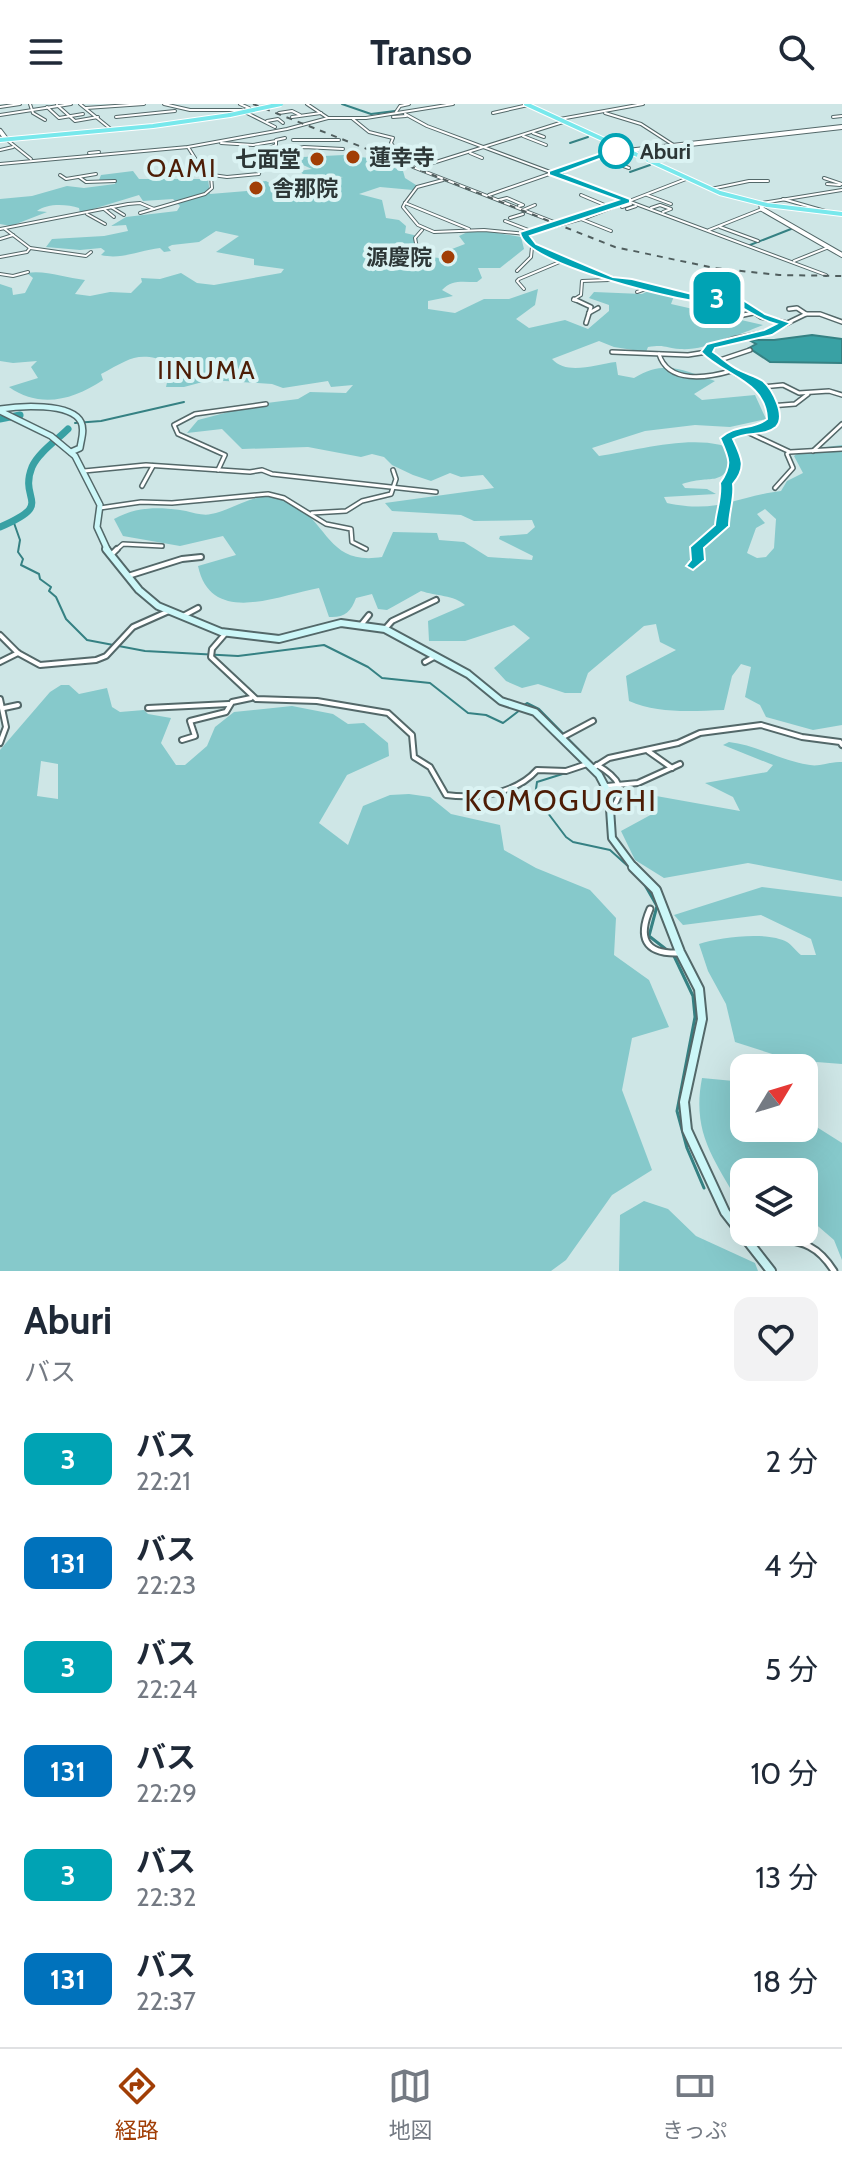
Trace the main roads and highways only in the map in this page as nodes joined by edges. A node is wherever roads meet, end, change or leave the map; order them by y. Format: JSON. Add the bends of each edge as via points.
{"nodes":[{"id":1,"x":281,"y":104,"type":"edge"},
{"id":2,"x":527,"y":104,"type":"edge"},
{"id":3,"x":3,"y":138,"type":"edge"},
{"id":4,"x":842,"y":212,"type":"edge"},
{"id":5,"x":0,"y":410,"type":"edge"},
{"id":6,"x":71,"y":452,"type":"junction"},
{"id":7,"x":730,"y":1212,"type":"edge"},
{"id":8,"x":753,"y":1246,"type":"edge"},
{"id":9,"x":771,"y":1271,"type":"edge"}],
"edges":[{"from":1,"to":3,"type":"highway","bridge":true,"via":[[112,130]]},
{"from":2,"to":4,"type":"highway","via":[[711,189],[762,206]]},
{"from":5,"to":6,"type":"main road"},
{"from":5,"to":6,"type":"main road","via":[[71,412],[82,423],[80,448]]},
{"from":6,"to":7,"type":"main road","via":[[100,508],[97,531],[148,599],[226,633],[284,639],[336,624],[385,629],[468,674],[501,701],[540,715],[593,766],[607,786],[612,838],[656,890],[675,953],[696,980],[702,1009],[684,1116],[703,1168]]},
{"from":8,"to":9,"type":"main road"}]}
